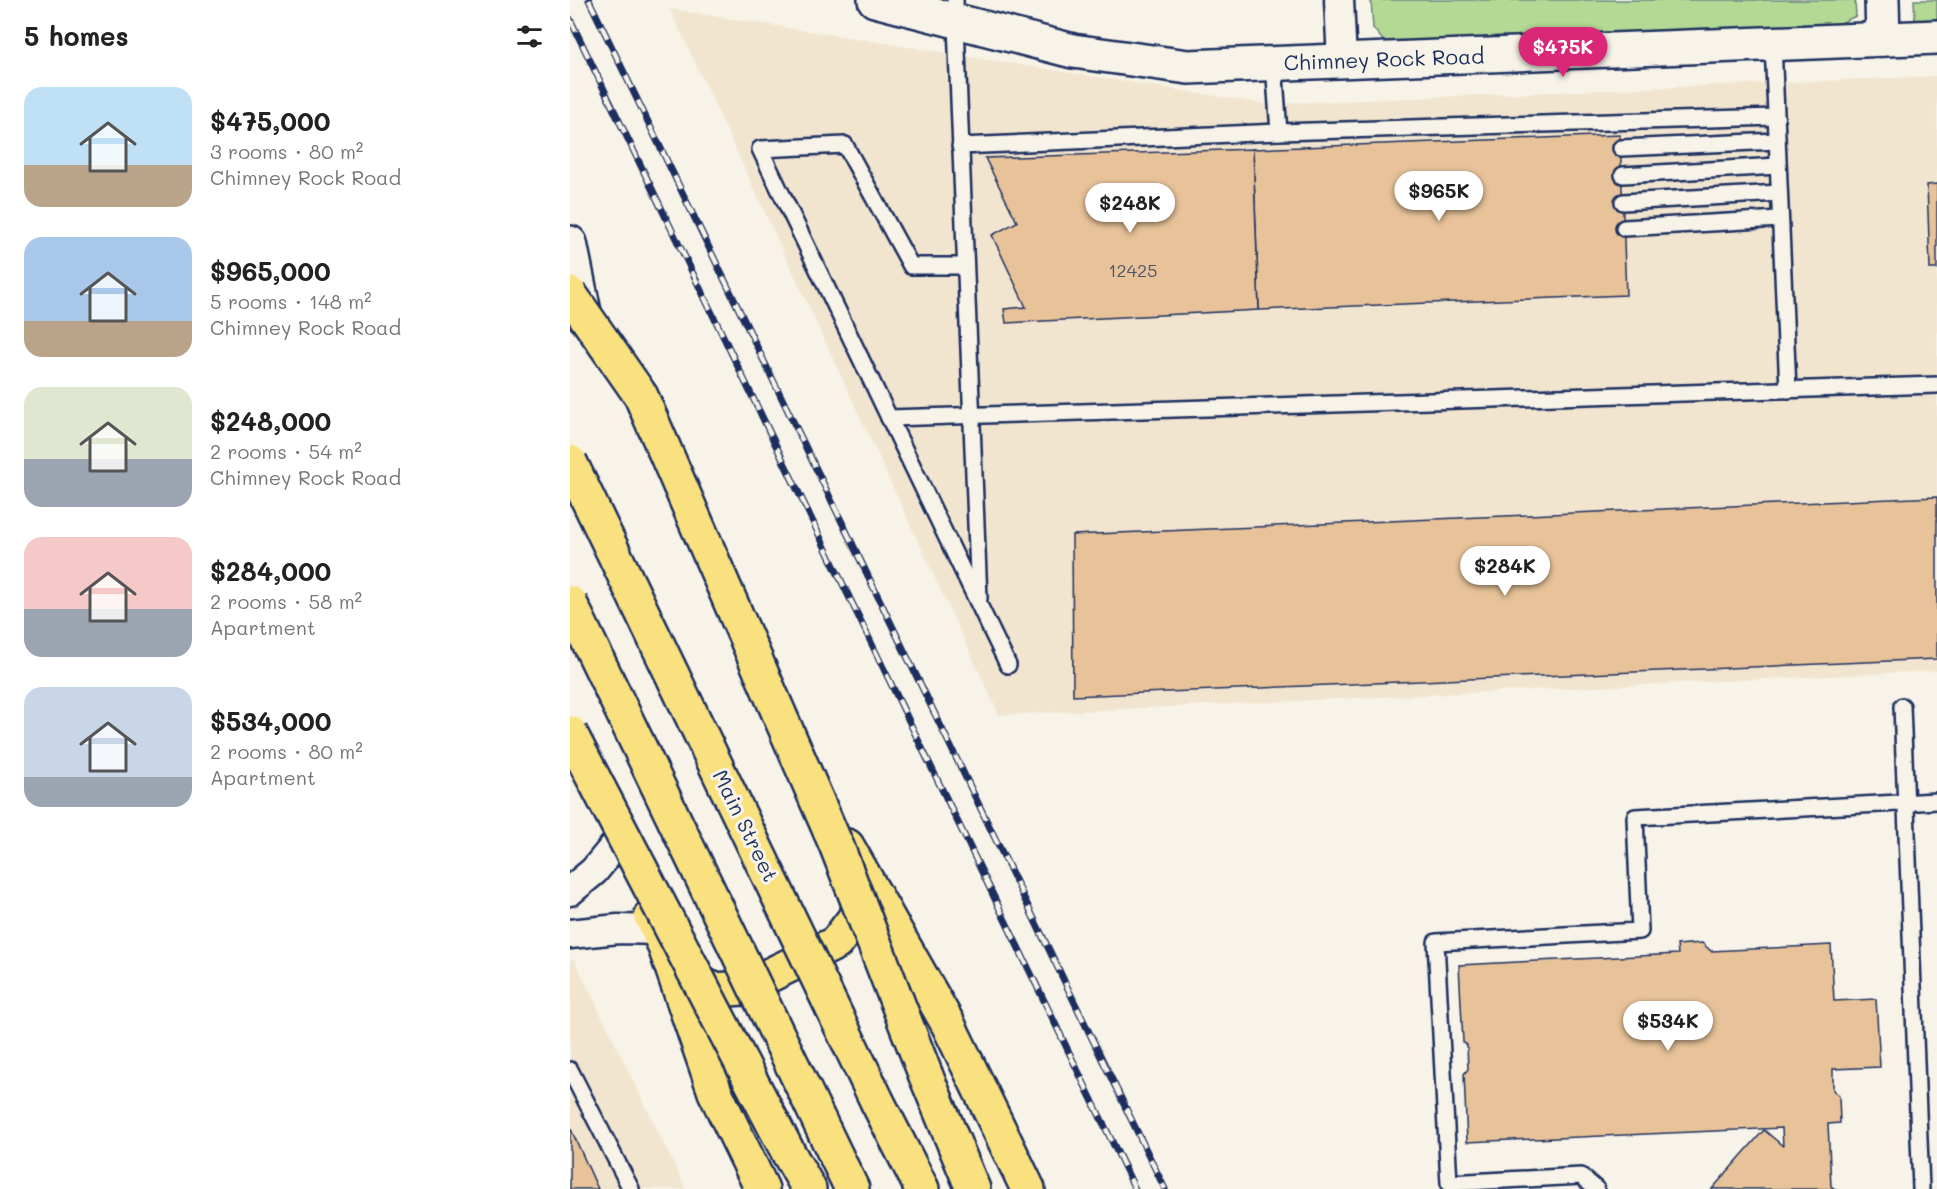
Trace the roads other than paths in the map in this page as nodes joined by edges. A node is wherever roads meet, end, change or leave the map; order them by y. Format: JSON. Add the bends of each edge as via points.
{"nodes":[{"id":1,"x":875,"y":0,"type":"edge"},
{"id":2,"x":1340,"y":0,"type":"edge"},
{"id":3,"x":1882,"y":0,"type":"edge"},
{"id":4,"x":955,"y":10,"type":"edge"},
{"id":5,"x":1937,"y":37,"type":"edge"},
{"id":6,"x":1883,"y":39,"type":"junction"},
{"id":7,"x":1773,"y":44,"type":"junction"},
{"id":8,"x":1342,"y":61,"type":"junction"},
{"id":9,"x":1274,"y":64,"type":"junction"},
{"id":10,"x":1776,"y":117,"type":"junction"},
{"id":11,"x":1279,"y":132,"type":"junction"},
{"id":12,"x":1777,"y":141,"type":"junction"},
{"id":13,"x":960,"y":146,"type":"junction"},
{"id":14,"x":1621,"y":148,"type":"dead end"},
{"id":15,"x":1778,"y":166,"type":"junction"},
{"id":16,"x":1623,"y":175,"type":"dead end"},
{"id":17,"x":1779,"y":193,"type":"junction"},
{"id":18,"x":1623,"y":202,"type":"dead end"},
{"id":19,"x":1780,"y":219,"type":"junction"},
{"id":20,"x":1624,"y":228,"type":"dead end"},
{"id":21,"x":570,"y":243,"type":"edge"},
{"id":22,"x":964,"y":266,"type":"junction"},
{"id":23,"x":570,"y":286,"type":"edge"},
{"id":24,"x":578,"y":306,"type":"edge"},
{"id":25,"x":1937,"y":385,"type":"edge"},
{"id":26,"x":1788,"y":390,"type":"junction"},
{"id":27,"x":970,"y":416,"type":"junction"},
{"id":28,"x":889,"y":418,"type":"junction"},
{"id":29,"x":570,"y":462,"type":"edge"},
{"id":30,"x":570,"y":603,"type":"edge"},
{"id":31,"x":980,"y":607,"type":"junction"},
{"id":32,"x":1008,"y":665,"type":"dead end"},
{"id":33,"x":1902,"y":706,"type":"dead end"},
{"id":34,"x":570,"y":733,"type":"edge"},
{"id":35,"x":570,"y":744,"type":"edge"},
{"id":36,"x":1937,"y":801,"type":"edge"},
{"id":37,"x":1905,"y":803,"type":"junction"},
{"id":38,"x":617,"y":843,"type":"junction"},
{"id":39,"x":853,"y":856,"type":"junction"},
{"id":40,"x":570,"y":891,"type":"edge"},
{"id":41,"x":570,"y":934,"type":"edge"},
{"id":42,"x":660,"y":937,"type":"junction"},
{"id":43,"x":570,"y":1070,"type":"edge"},
{"id":44,"x":631,"y":1189,"type":"edge"},
{"id":45,"x":762,"y":1189,"type":"edge"},
{"id":46,"x":809,"y":1189,"type":"edge"},
{"id":47,"x":852,"y":1189,"type":"edge"},
{"id":48,"x":922,"y":1189,"type":"edge"},
{"id":49,"x":973,"y":1189,"type":"edge"},
{"id":50,"x":1028,"y":1189,"type":"edge"},
{"id":51,"x":1596,"y":1189,"type":"edge"},
{"id":52,"x":1921,"y":1189,"type":"edge"}],
"edges":[{"from":1,"to":4,"type":"main road","name":"Chimney Rock Road"},
{"from":2,"to":8,"type":"street"},
{"from":3,"to":6,"type":"main road"},
{"from":4,"to":9,"type":"main road","name":"Chimney Rock Road","via":[[1073,51],[1188,67]]},
{"from":4,"to":13,"type":"lane"},
{"from":5,"to":6,"type":"main road","name":"Chimney Rock Road"},
{"from":6,"to":7,"type":"main road","name":"Chimney Rock Road"},
{"from":7,"to":8,"type":"main road","name":"Chimney Rock Road"},
{"from":7,"to":10,"type":"lane"},
{"from":8,"to":9,"type":"main road","name":"Chimney Rock Road"},
{"from":9,"to":11,"type":"lane"},
{"from":10,"to":11,"type":"lane"},
{"from":10,"to":12,"type":"lane"},
{"from":11,"to":13,"type":"lane"},
{"from":12,"to":14,"type":"lane"},
{"from":12,"to":15,"type":"lane"},
{"from":13,"to":22,"type":"lane"},
{"from":15,"to":16,"type":"lane"},
{"from":15,"to":17,"type":"lane"},
{"from":17,"to":18,"type":"lane"},
{"from":17,"to":19,"type":"lane"},
{"from":19,"to":20,"type":"lane"},
{"from":19,"to":26,"type":"lane"},
{"from":21,"to":24,"type":"main road"},
{"from":22,"to":27,"type":"lane"},
{"from":22,"to":28,"type":"lane","via":[[911,266],[845,145],[760,149]]},
{"from":23,"to":24,"type":"highway"},
{"from":24,"to":39,"type":"highway"},
{"from":24,"to":49,"type":"highway","bridge":true,"via":[[641,396],[837,847]]},
{"from":25,"to":26,"type":"lane"},
{"from":26,"to":27,"type":"lane"},
{"from":27,"to":28,"type":"lane"},
{"from":27,"to":31,"type":"lane"},
{"from":28,"to":31,"type":"lane"},
{"from":29,"to":48,"type":"highway","name":"Main Street","bridge":true},
{"from":30,"to":47,"type":"highway","bridge":true},
{"from":31,"to":32,"type":"lane"},
{"from":33,"to":37,"type":"lane"},
{"from":34,"to":46,"type":"highway","bridge":true},
{"from":35,"to":38,"type":"highway"},
{"from":36,"to":37,"type":"lane"},
{"from":37,"to":51,"type":"lane","via":[[1635,817],[1640,931],[1436,942],[1449,1183],[1581,1176]]},
{"from":37,"to":52,"type":"lane"},
{"from":38,"to":40,"type":"street","via":[[594,872]]},
{"from":38,"to":42,"type":"highway"},
{"from":39,"to":42,"type":"highway","via":[[861,888],[858,914],[836,943],[743,988],[715,990],[688,978]]},
{"from":39,"to":50,"type":"highway","via":[[948,1024]]},
{"from":41,"to":42,"type":"street","via":[[618,929]]},
{"from":42,"to":45,"type":"highway","via":[[715,1092]]},
{"from":43,"to":44,"type":"lane"}]}
